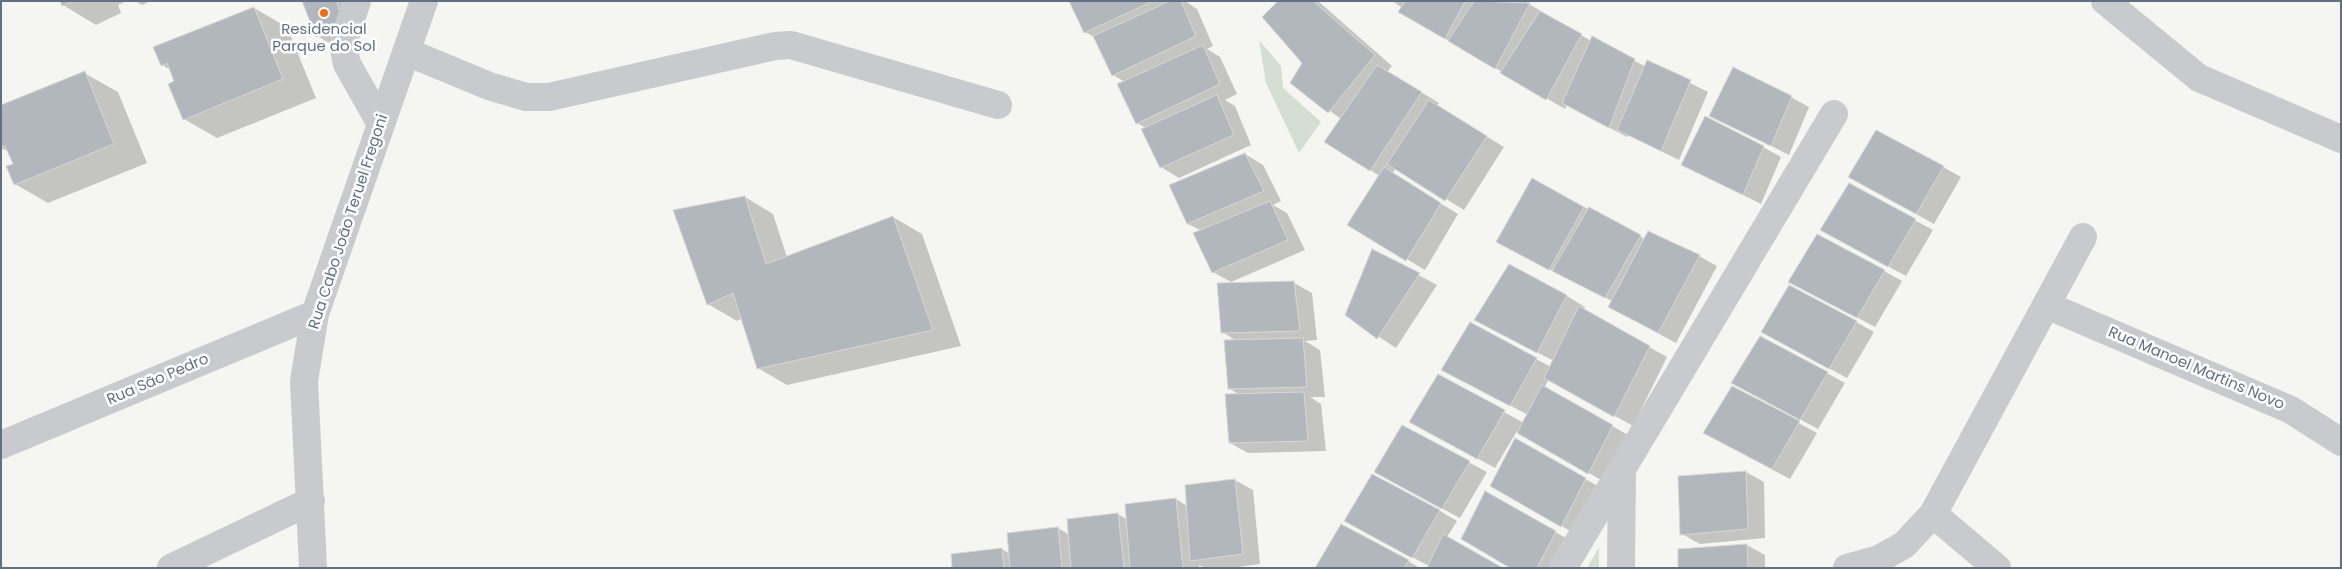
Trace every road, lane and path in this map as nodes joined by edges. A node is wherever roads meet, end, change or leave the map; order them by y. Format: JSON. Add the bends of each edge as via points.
{"nodes":[{"id":1,"x":357,"y":1,"type":"edge"},
{"id":2,"x":424,"y":1,"type":"edge"},
{"id":3,"x":2105,"y":1,"type":"edge"},
{"id":4,"x":407,"y":52,"type":"junction"},
{"id":5,"x":998,"y":105,"type":"dead end"},
{"id":6,"x":1834,"y":114,"type":"dead end"},
{"id":7,"x":381,"y":124,"type":"junction"},
{"id":8,"x":2341,"y":139,"type":"edge"},
{"id":9,"x":2083,"y":236,"type":"dead end"},
{"id":10,"x":2046,"y":305,"type":"junction"},
{"id":11,"x":315,"y":314,"type":"junction"},
{"id":12,"x":2341,"y":442,"type":"edge"},
{"id":13,"x":1,"y":445,"type":"edge"},
{"id":14,"x":1622,"y":469,"type":"junction"},
{"id":15,"x":311,"y":501,"type":"junction"},
{"id":16,"x":1933,"y":514,"type":"junction"},
{"id":17,"x":171,"y":568,"type":"edge"},
{"id":18,"x":313,"y":568,"type":"edge"},
{"id":19,"x":1563,"y":568,"type":"edge"},
{"id":20,"x":1621,"y":568,"type":"edge"},
{"id":21,"x":1847,"y":568,"type":"edge"},
{"id":22,"x":1997,"y":568,"type":"edge"}],
"edges":[{"from":1,"to":7,"type":"street","via":[[344,44],[346,64]]},
{"from":2,"to":4,"type":"street","name":"Rua Cabo João Teruel Fregoni"},
{"from":3,"to":8,"type":"street","via":[[2199,78]]},
{"from":4,"to":5,"type":"street","via":[[489,86],[526,97],[549,97],[791,45]]},
{"from":4,"to":7,"type":"street","name":"Rua Cabo João Teruel Fregoni"},
{"from":6,"to":14,"type":"street"},
{"from":7,"to":11,"type":"street","name":"Rua Cabo João Teruel Fregoni"},
{"from":9,"to":10,"type":"street"},
{"from":10,"to":12,"type":"street","name":"Rua Manoel Martins Novo","via":[[2291,410]]},
{"from":10,"to":16,"type":"street"},
{"from":11,"to":13,"type":"street","name":"Rua São Pedro"},
{"from":11,"to":15,"type":"street","name":"Rua Cabo João Teruel Fregoni","via":[[304,381]]},
{"from":14,"to":19,"type":"street"},
{"from":14,"to":20,"type":"street"},
{"from":15,"to":17,"type":"street"},
{"from":15,"to":18,"type":"street","name":"Rua Cabo João Teruel Fregoni"},
{"from":16,"to":21,"type":"street","via":[[1904,545],[1879,559]]},
{"from":16,"to":22,"type":"street"}]}
